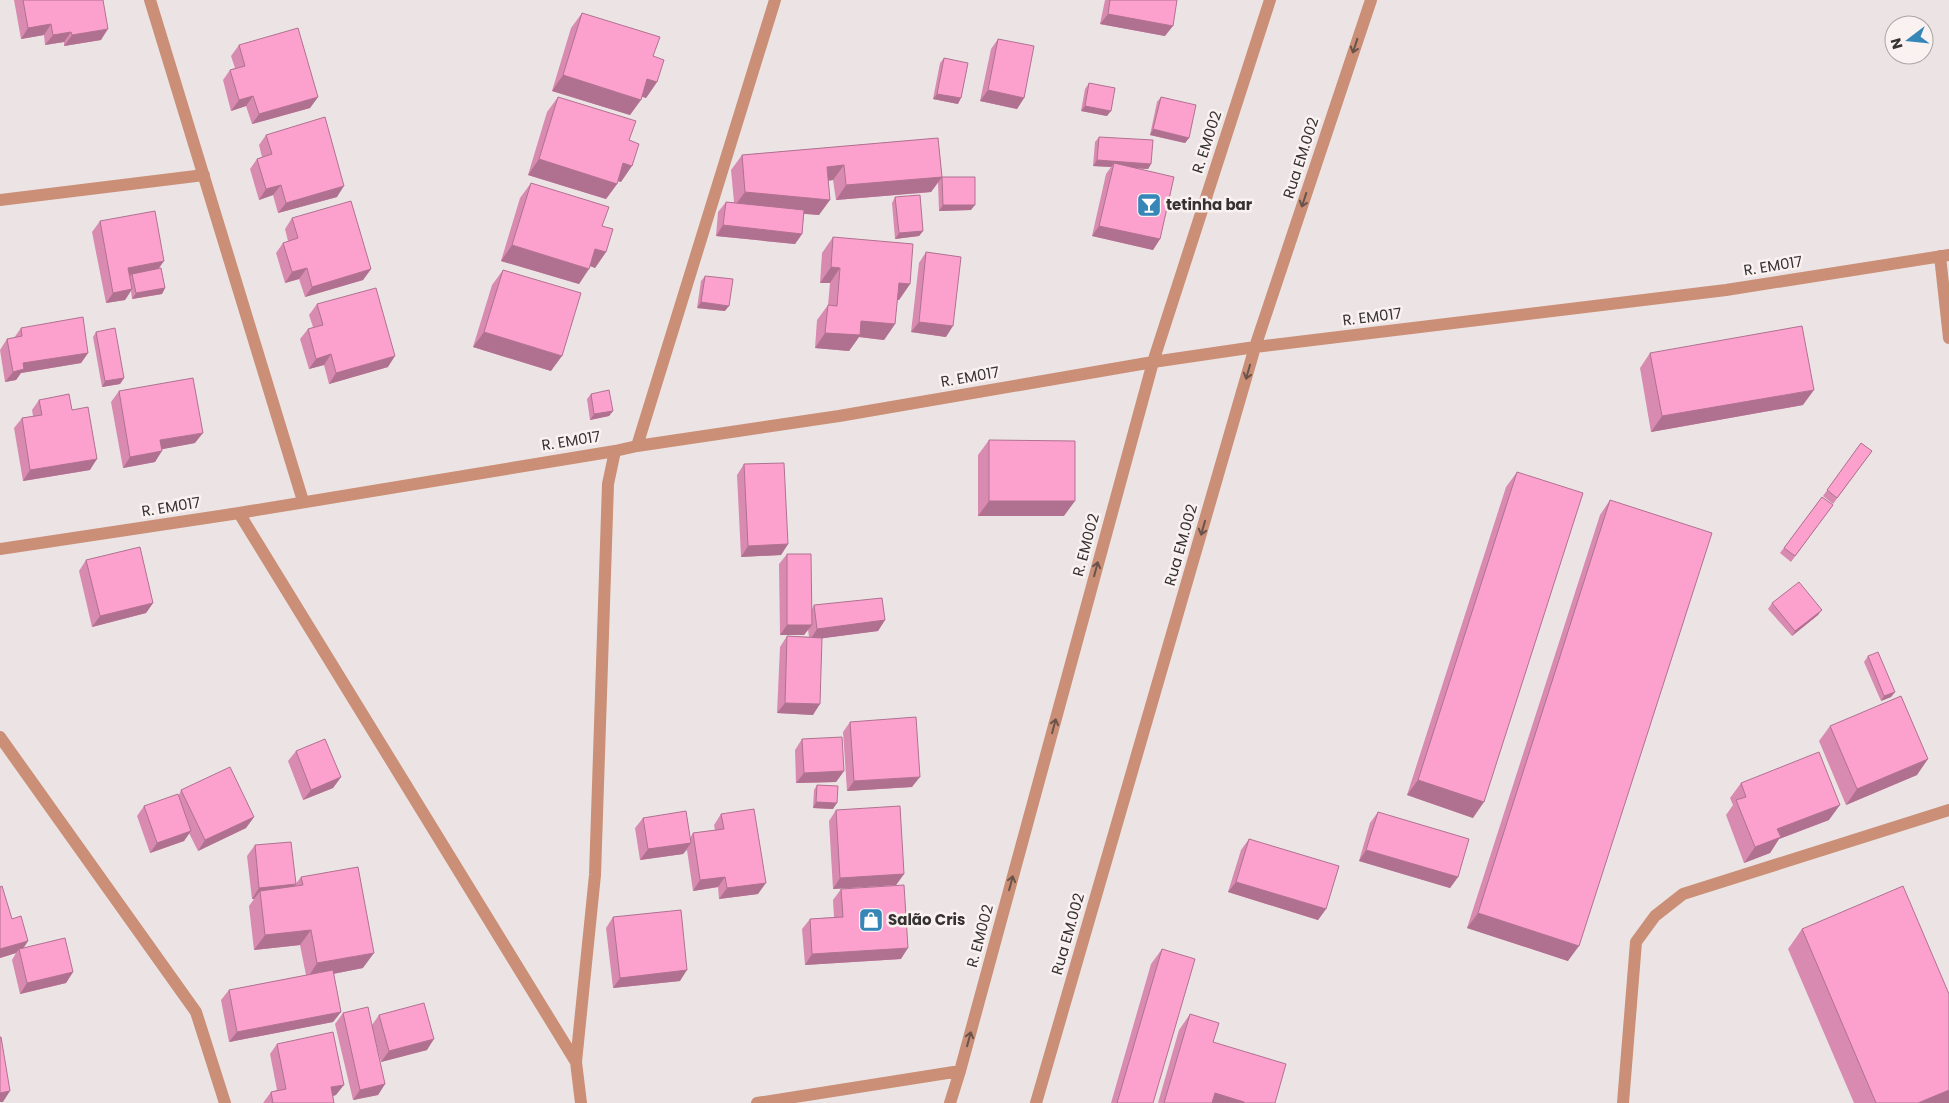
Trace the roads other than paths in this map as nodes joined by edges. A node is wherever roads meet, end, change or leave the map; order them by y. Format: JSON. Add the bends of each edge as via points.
{"nodes":[{"id":1,"x":150,"y":0,"type":"edge"},
{"id":2,"x":775,"y":0,"type":"edge"},
{"id":3,"x":1270,"y":0,"type":"edge"},
{"id":4,"x":1371,"y":0,"type":"edge"},
{"id":5,"x":204,"y":176,"type":"junction"},
{"id":6,"x":0,"y":200,"type":"edge"},
{"id":7,"x":1944,"y":256,"type":"edge"},
{"id":8,"x":1949,"y":338,"type":"edge"},
{"id":9,"x":1255,"y":347,"type":"junction"},
{"id":10,"x":1153,"y":362,"type":"junction"},
{"id":11,"x":637,"y":446,"type":"junction"},
{"id":12,"x":615,"y":451,"type":"junction"},
{"id":13,"x":303,"y":501,"type":"junction"},
{"id":14,"x":239,"y":513,"type":"junction"},
{"id":15,"x":0,"y":549,"type":"edge"},
{"id":16,"x":0,"y":737,"type":"edge"},
{"id":17,"x":1949,"y":810,"type":"edge"},
{"id":18,"x":576,"y":1062,"type":"junction"},
{"id":19,"x":960,"y":1070,"type":"junction"},
{"id":20,"x":225,"y":1103,"type":"edge"},
{"id":21,"x":581,"y":1103,"type":"edge"},
{"id":22,"x":757,"y":1103,"type":"edge"},
{"id":23,"x":950,"y":1103,"type":"edge"},
{"id":24,"x":1036,"y":1103,"type":"edge"},
{"id":25,"x":1623,"y":1103,"type":"edge"}],
"edges":[{"from":1,"to":5,"type":"street"},
{"from":2,"to":11,"type":"street"},
{"from":3,"to":10,"type":"street","name":"R. EM002"},
{"from":4,"to":9,"type":"street","name":"Rua EM.002","one_way":true},
{"from":5,"to":6,"type":"street"},
{"from":5,"to":13,"type":"street"},
{"from":7,"to":8,"type":"street"},
{"from":7,"to":9,"type":"street","name":"R. EM017","via":[[1726,290]]},
{"from":9,"to":10,"type":"street","name":"R. EM017"},
{"from":9,"to":24,"type":"street","name":"Rua EM.002","one_way":true},
{"from":10,"to":11,"type":"street","name":"R. EM017","via":[[839,416]]},
{"from":19,"to":10,"type":"street","name":"R. EM002","one_way":true},
{"from":11,"to":12,"type":"street","name":"R. EM017"},
{"from":12,"to":13,"type":"street","name":"R. EM017"},
{"from":12,"to":18,"type":"street","via":[[608,484],[595,875]]},
{"from":13,"to":14,"type":"street","name":"R. EM017"},
{"from":14,"to":15,"type":"street","name":"R. EM017"},
{"from":14,"to":18,"type":"street"},
{"from":16,"to":20,"type":"street","via":[[196,1012]]},
{"from":17,"to":25,"type":"street","via":[[1683,894],[1655,916],[1636,942]]},
{"from":18,"to":21,"type":"street"},
{"from":19,"to":22,"type":"street"},
{"from":19,"to":23,"type":"street","name":"R. EM002"}]}
